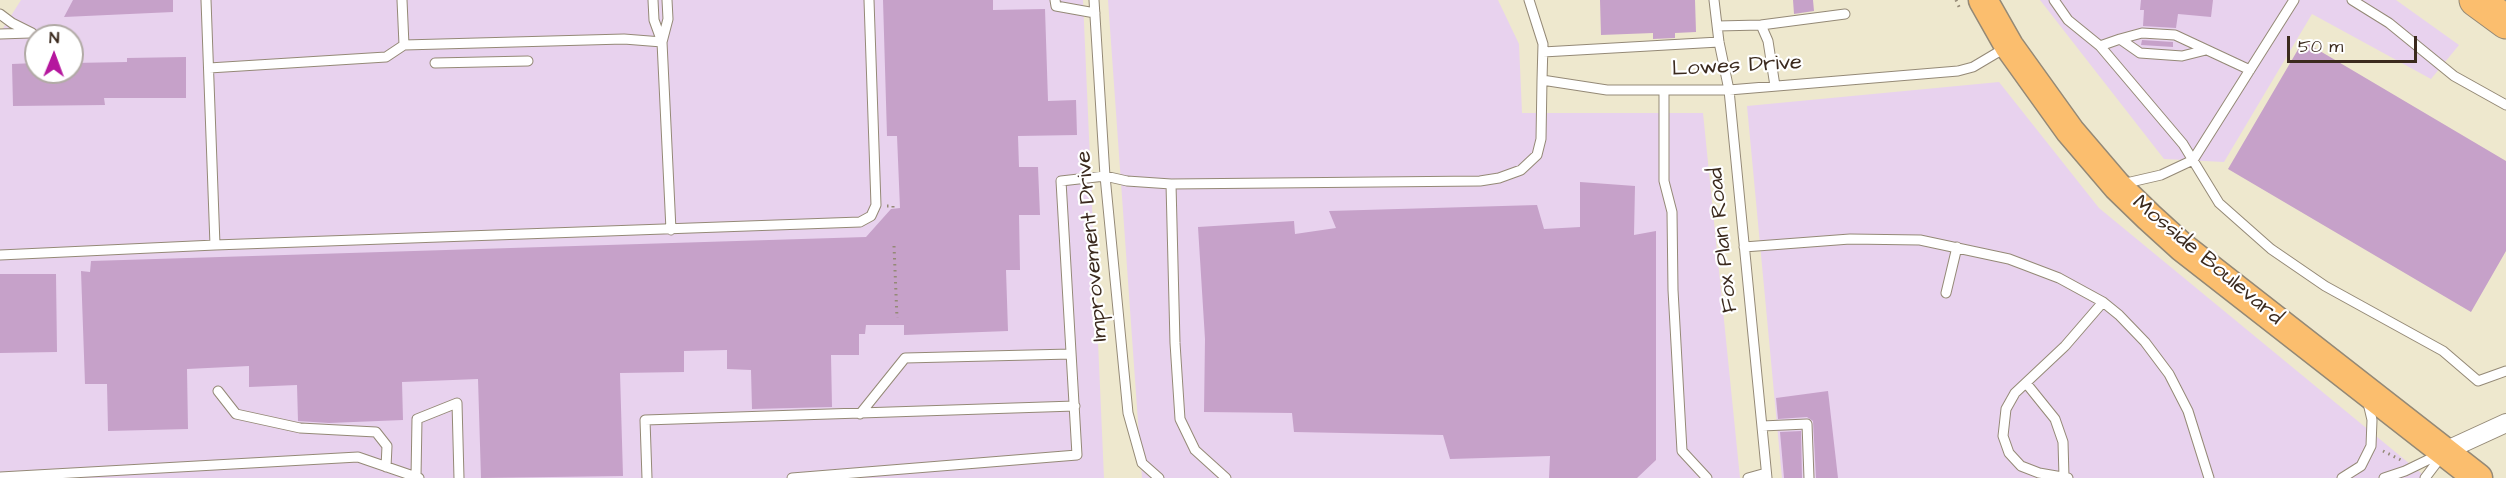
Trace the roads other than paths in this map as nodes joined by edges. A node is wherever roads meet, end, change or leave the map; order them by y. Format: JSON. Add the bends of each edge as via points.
{"nodes":[{"id":1,"x":206,"y":0,"type":"edge"},
{"id":2,"x":402,"y":0,"type":"edge"},
{"id":3,"x":653,"y":0,"type":"edge"},
{"id":4,"x":667,"y":0,"type":"edge"},
{"id":5,"x":869,"y":0,"type":"edge"},
{"id":6,"x":1055,"y":0,"type":"edge"},
{"id":7,"x":1094,"y":0,"type":"edge"},
{"id":8,"x":1529,"y":0,"type":"edge"},
{"id":9,"x":1714,"y":0,"type":"edge"},
{"id":10,"x":2054,"y":0,"type":"edge"},
{"id":11,"x":2294,"y":0,"type":"edge"},
{"id":12,"x":2352,"y":0,"type":"edge"},
{"id":13,"x":2476,"y":0,"type":"edge"},
{"id":14,"x":1971,"y":4,"type":"edge"},
{"id":15,"x":1095,"y":13,"type":"junction"},
{"id":16,"x":0,"y":14,"type":"edge"},
{"id":17,"x":1845,"y":14,"type":"dead end"},
{"id":18,"x":2506,"y":22,"type":"edge"},
{"id":19,"x":1761,"y":25,"type":"junction"},
{"id":20,"x":1717,"y":26,"type":"junction"},
{"id":21,"x":0,"y":34,"type":"edge"},
{"id":22,"x":2120,"y":39,"type":"junction"},
{"id":23,"x":662,"y":42,"type":"junction"},
{"id":24,"x":1719,"y":42,"type":"junction"},
{"id":25,"x":404,"y":45,"type":"junction"},
{"id":26,"x":2009,"y":46,"type":"junction"},
{"id":27,"x":2100,"y":46,"type":"junction"},
{"id":28,"x":2206,"y":50,"type":"junction"},
{"id":29,"x":1543,"y":52,"type":"junction"},
{"id":30,"x":528,"y":61,"type":"dead end"},
{"id":31,"x":435,"y":63,"type":"dead end"},
{"id":32,"x":209,"y":68,"type":"junction"},
{"id":33,"x":2250,"y":70,"type":"junction"},
{"id":34,"x":1542,"y":80,"type":"junction"},
{"id":35,"x":1775,"y":86,"type":"junction"},
{"id":36,"x":1664,"y":90,"type":"junction"},
{"id":37,"x":1729,"y":90,"type":"junction"},
{"id":38,"x":2506,"y":105,"type":"edge"},
{"id":39,"x":2193,"y":160,"type":"junction"},
{"id":40,"x":1105,"y":176,"type":"junction"},
{"id":41,"x":1171,"y":184,"type":"junction"},
{"id":42,"x":2117,"y":186,"type":"junction"},
{"id":43,"x":671,"y":230,"type":"junction"},
{"id":44,"x":215,"y":245,"type":"junction"},
{"id":45,"x":1744,"y":247,"type":"junction"},
{"id":46,"x":1957,"y":247,"type":"junction"},
{"id":47,"x":0,"y":255,"type":"edge"},
{"id":48,"x":1946,"y":293,"type":"dead end"},
{"id":49,"x":2103,"y":302,"type":"junction"},
{"id":50,"x":1071,"y":354,"type":"junction"},
{"id":51,"x":2506,"y":371,"type":"edge"},
{"id":52,"x":2026,"y":383,"type":"junction"},
{"id":53,"x":2362,"y":387,"type":"junction"},
{"id":54,"x":218,"y":390,"type":"dead end"},
{"id":55,"x":1075,"y":406,"type":"junction"},
{"id":56,"x":860,"y":414,"type":"junction"},
{"id":57,"x":2506,"y":423,"type":"edge"},
{"id":58,"x":1762,"y":426,"type":"junction"},
{"id":59,"x":2445,"y":451,"type":"junction"},
{"id":60,"x":386,"y":467,"type":"junction"},
{"id":61,"x":1767,"y":476,"type":"edge"},
{"id":62,"x":0,"y":477,"type":"edge"},
{"id":63,"x":417,"y":478,"type":"edge"},
{"id":64,"x":459,"y":478,"type":"edge"},
{"id":65,"x":647,"y":478,"type":"edge"},
{"id":66,"x":792,"y":478,"type":"edge"},
{"id":67,"x":1159,"y":478,"type":"edge"},
{"id":68,"x":1226,"y":478,"type":"edge"},
{"id":69,"x":1707,"y":478,"type":"edge"},
{"id":70,"x":1748,"y":478,"type":"edge"},
{"id":71,"x":1809,"y":478,"type":"edge"},
{"id":72,"x":2066,"y":478,"type":"edge"},
{"id":73,"x":2210,"y":478,"type":"edge"},
{"id":74,"x":2342,"y":478,"type":"edge"},
{"id":75,"x":2384,"y":478,"type":"edge"},
{"id":76,"x":2425,"y":478,"type":"edge"},
{"id":77,"x":2478,"y":478,"type":"edge"}],
"edges":[{"from":1,"to":32,"type":"lane"},
{"from":2,"to":25,"type":"lane"},
{"from":3,"to":23,"type":"lane","via":[[654,20]]},
{"from":4,"to":23,"type":"lane","via":[[668,19]]},
{"from":5,"to":43,"type":"lane","via":[[876,205],[870,216],[860,222]]},
{"from":6,"to":15,"type":"lane","via":[[1056,6]]},
{"from":7,"to":15,"type":"lane","name":"Improvement Drive"},
{"from":8,"to":29,"type":"lane","via":[[1542,34]]},
{"from":9,"to":20,"type":"lane","name":"Fox Plan Road"},
{"from":10,"to":27,"type":"lane","via":[[2068,20]]},
{"from":11,"to":33,"type":"lane"},
{"from":12,"to":38,"type":"lane","via":[[2389,23],[2454,76]]},
{"from":13,"to":18,"type":"highway"},
{"from":14,"to":26,"type":"main road","name":"Mosside Boulevard"},
{"from":15,"to":40,"type":"lane","name":"Improvement Drive"},
{"from":16,"to":21,"type":"lane","via":[[32,33]]},
{"from":17,"to":19,"type":"lane"},
{"from":19,"to":20,"type":"lane"},
{"from":19,"to":35,"type":"lane","via":[[1768,40]]},
{"from":20,"to":24,"type":"lane","name":"Fox Plan Road"},
{"from":22,"to":27,"type":"lane"},
{"from":22,"to":28,"type":"lane","via":[[2142,33],[2175,35]]},
{"from":22,"to":28,"type":"lane","via":[[2140,53],[2182,56]]},
{"from":23,"to":25,"type":"lane","via":[[624,39]]},
{"from":23,"to":43,"type":"lane"},
{"from":24,"to":29,"type":"lane"},
{"from":24,"to":37,"type":"lane","name":"Fox Plan Road"},
{"from":25,"to":32,"type":"lane","via":[[386,57]]},
{"from":26,"to":35,"type":"lane","name":"Lowes Drive","via":[[1973,67],[1958,71]]},
{"from":26,"to":42,"type":"main road","name":"Mosside Boulevard","via":[[2070,131]]},
{"from":27,"to":39,"type":"lane"},
{"from":28,"to":33,"type":"lane"},
{"from":29,"to":34,"type":"lane"},
{"from":30,"to":31,"type":"lane"},
{"from":32,"to":44,"type":"lane"},
{"from":33,"to":39,"type":"lane"},
{"from":34,"to":36,"type":"lane","name":"Lowes Drive","via":[[1607,90]]},
{"from":34,"to":41,"type":"lane","via":[[1537,155],[1521,170],[1498,178]]},
{"from":35,"to":37,"type":"lane","name":"Lowes Drive"},
{"from":36,"to":37,"type":"lane","name":"Lowes Drive"},
{"from":36,"to":69,"type":"lane","via":[[1664,181],[1672,212],[1682,451]]},
{"from":37,"to":45,"type":"lane","name":"Fox Plan Road"},
{"from":39,"to":42,"type":"lane","via":[[2161,175]]},
{"from":39,"to":51,"type":"lane","via":[[2219,203],[2271,249],[2325,286],[2416,334],[2478,381]]},
{"from":40,"to":41,"type":"lane","via":[[1127,182]]},
{"from":40,"to":50,"type":"lane","via":[[1061,181]]},
{"from":40,"to":67,"type":"lane","name":"Improvement Drive","via":[[1128,413],[1142,463]]},
{"from":41,"to":68,"type":"lane","via":[[1180,419],[1195,450]]},
{"from":42,"to":53,"type":"main road","name":"Mosside Boulevard","via":[[2182,247]]},
{"from":43,"to":44,"type":"lane"},
{"from":44,"to":47,"type":"lane"},
{"from":45,"to":46,"type":"lane","via":[[1889,238]]},
{"from":45,"to":58,"type":"lane","name":"Fox Plan Road"},
{"from":46,"to":48,"type":"lane"},
{"from":46,"to":49,"type":"lane","via":[[2009,259],[2059,278]]},
{"from":49,"to":52,"type":"lane"},
{"from":49,"to":73,"type":"lane","via":[[2145,342],[2169,374],[2188,411]]},
{"from":50,"to":55,"type":"lane"},
{"from":50,"to":56,"type":"lane","via":[[905,358]]},
{"from":52,"to":72,"type":"lane","via":[[2055,419],[2063,442]]},
{"from":52,"to":72,"type":"lane","via":[[2006,409],[2003,436],[2009,453],[2021,466]]},
{"from":53,"to":59,"type":"main road","name":"Mosside Boulevard"},
{"from":53,"to":74,"type":"lane","via":[[2372,420],[2371,446],[2361,466]]},
{"from":54,"to":60,"type":"lane","via":[[236,414],[300,428],[376,432],[387,446]]},
{"from":55,"to":56,"type":"lane"},
{"from":55,"to":66,"type":"lane","via":[[1077,455]]},
{"from":56,"to":65,"type":"lane","via":[[645,420]]},
{"from":57,"to":59,"type":"street"},
{"from":58,"to":61,"type":"lane","name":"Fox Plan Road"},
{"from":58,"to":71,"type":"lane","via":[[1807,424]]},
{"from":59,"to":75,"type":"lane"},
{"from":59,"to":76,"type":"lane"},
{"from":59,"to":77,"type":"main road","name":"Mosside Boulevard"},
{"from":60,"to":62,"type":"lane","via":[[358,457]]},
{"from":60,"to":63,"type":"lane"},
{"from":61,"to":70,"type":"lane"},
{"from":63,"to":64,"type":"lane","via":[[417,418],[457,403]]}]}
